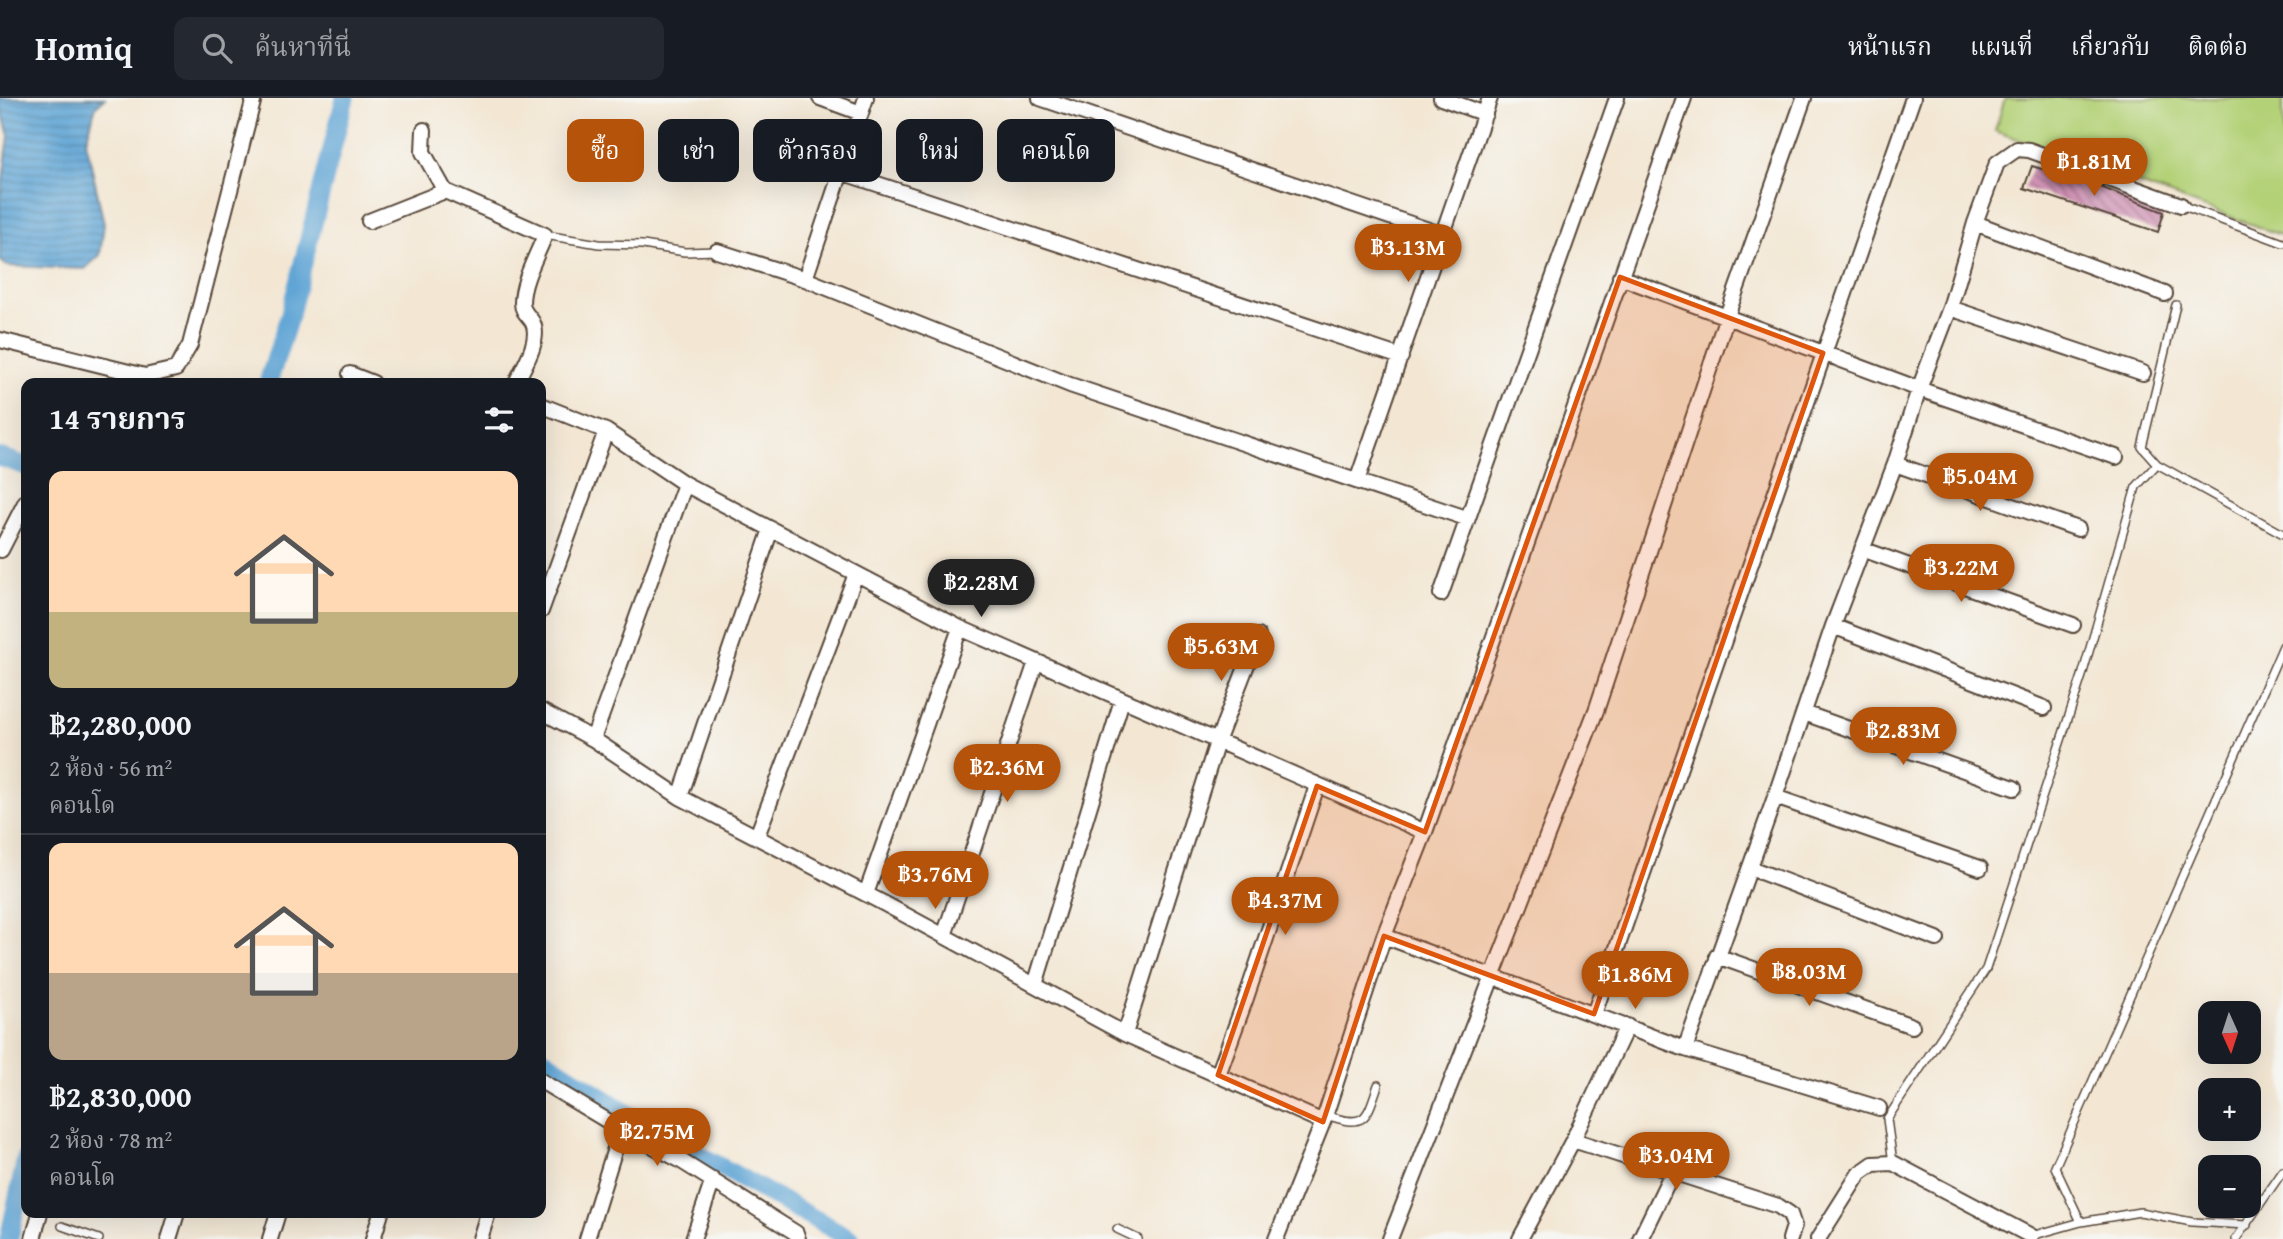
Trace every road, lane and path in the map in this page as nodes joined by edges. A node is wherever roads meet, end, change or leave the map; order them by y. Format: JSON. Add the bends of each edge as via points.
{"nodes":[{"id":1,"x":254,"y":98,"type":"edge"},
{"id":2,"x":820,"y":98,"type":"edge"},
{"id":3,"x":866,"y":98,"type":"edge"},
{"id":4,"x":1040,"y":98,"type":"edge"},
{"id":5,"x":1441,"y":98,"type":"edge"},
{"id":6,"x":1490,"y":98,"type":"edge"},
{"id":7,"x":1617,"y":98,"type":"edge"},
{"id":8,"x":1684,"y":98,"type":"edge"},
{"id":9,"x":1804,"y":98,"type":"edge"},
{"id":10,"x":1913,"y":98,"type":"edge"},
{"id":11,"x":861,"y":113,"type":"junction"},
{"id":12,"x":1485,"y":114,"type":"junction"},
{"id":13,"x":859,"y":119,"type":"edge"},
{"id":14,"x":424,"y":130,"type":"dead end"},
{"id":15,"x":838,"y":182,"type":"edge"},
{"id":16,"x":871,"y":182,"type":"edge"},
{"id":17,"x":445,"y":191,"type":"junction"},
{"id":18,"x":2181,"y":205,"type":"joint"},
{"id":19,"x":369,"y":221,"type":"dead end"},
{"id":20,"x":1975,"y":223,"type":"junction"},
{"id":21,"x":545,"y":235,"type":"junction"},
{"id":22,"x":1443,"y":235,"type":"junction"},
{"id":23,"x":2283,"y":243,"type":"edge"},
{"id":24,"x":717,"y":251,"type":"joint"},
{"id":25,"x":1620,"y":277,"type":"junction"},
{"id":26,"x":805,"y":279,"type":"junction"},
{"id":27,"x":2171,"y":300,"type":"joint"},
{"id":28,"x":1950,"y":308,"type":"junction"},
{"id":29,"x":1727,"y":316,"type":"junction"},
{"id":30,"x":0,"y":340,"type":"edge"},
{"id":31,"x":1823,"y":353,"type":"junction"},
{"id":32,"x":1401,"y":357,"type":"junction"},
{"id":33,"x":2143,"y":373,"type":"dead end"},
{"id":34,"x":351,"y":374,"type":"dead end"},
{"id":35,"x":361,"y":378,"type":"edge"},
{"id":36,"x":518,"y":378,"type":"edge"},
{"id":37,"x":1919,"y":389,"type":"junction"},
{"id":38,"x":546,"y":407,"type":"edge"},
{"id":39,"x":606,"y":431,"type":"junction"},
{"id":40,"x":2116,"y":457,"type":"dead end"},
{"id":41,"x":1895,"y":464,"type":"junction"},
{"id":42,"x":2157,"y":464,"type":"junction"},
{"id":43,"x":1357,"y":481,"type":"junction"},
{"id":44,"x":685,"y":484,"type":"junction"},
{"id":45,"x":21,"y":511,"type":"edge"},
{"id":46,"x":1466,"y":518,"type":"junction"},
{"id":47,"x":771,"y":528,"type":"junction"},
{"id":48,"x":2078,"y":529,"type":"dead end"},
{"id":49,"x":2283,"y":534,"type":"edge"},
{"id":50,"x":1862,"y":549,"type":"junction"},
{"id":51,"x":1,"y":550,"type":"edge"},
{"id":52,"x":856,"y":574,"type":"junction"},
{"id":53,"x":1441,"y":594,"type":"dead end"},
{"id":54,"x":546,"y":597,"type":"edge"},
{"id":55,"x":2073,"y":625,"type":"dead end"},
{"id":56,"x":1833,"y":626,"type":"junction"},
{"id":57,"x":960,"y":628,"type":"junction"},
{"id":58,"x":1258,"y":636,"type":"dead end"},
{"id":59,"x":2283,"y":646,"type":"edge"},
{"id":60,"x":1036,"y":662,"type":"junction"},
{"id":61,"x":1122,"y":700,"type":"junction"},
{"id":62,"x":2044,"y":708,"type":"dead end"},
{"id":63,"x":1804,"y":713,"type":"junction"},
{"id":64,"x":546,"y":717,"type":"edge"},
{"id":65,"x":593,"y":739,"type":"junction"},
{"id":66,"x":1217,"y":742,"type":"junction"},
{"id":67,"x":1317,"y":786,"type":"junction"},
{"id":68,"x":2014,"y":788,"type":"dead end"},
{"id":69,"x":680,"y":797,"type":"junction"},
{"id":70,"x":1775,"y":797,"type":"junction"},
{"id":71,"x":1424,"y":832,"type":"junction"},
{"id":72,"x":757,"y":836,"type":"junction"},
{"id":73,"x":1750,"y":868,"type":"junction"},
{"id":74,"x":1980,"y":868,"type":"dead end"},
{"id":75,"x":866,"y":894,"type":"junction"},
{"id":76,"x":944,"y":936,"type":"junction"},
{"id":77,"x":1384,"y":936,"type":"junction"},
{"id":78,"x":1937,"y":939,"type":"dead end"},
{"id":79,"x":1717,"y":956,"type":"junction"},
{"id":80,"x":1493,"y":978,"type":"junction"},
{"id":81,"x":1035,"y":985,"type":"junction"},
{"id":82,"x":1594,"y":1014,"type":"junction"},
{"id":83,"x":1627,"y":1026,"type":"junction"},
{"id":84,"x":1912,"y":1026,"type":"dead end"},
{"id":85,"x":1125,"y":1034,"type":"junction"},
{"id":86,"x":1685,"y":1049,"type":"junction"},
{"id":87,"x":1217,"y":1075,"type":"junction"},
{"id":88,"x":546,"y":1084,"type":"edge"},
{"id":89,"x":1378,"y":1085,"type":"dead end"},
{"id":90,"x":1879,"y":1108,"type":"dead end"},
{"id":91,"x":1324,"y":1119,"type":"junction"},
{"id":92,"x":621,"y":1129,"type":"junction"},
{"id":93,"x":1573,"y":1140,"type":"junction"},
{"id":94,"x":1893,"y":1163,"type":"junction"},
{"id":95,"x":2283,"y":1171,"type":"edge"},
{"id":96,"x":1672,"y":1172,"type":"junction"},
{"id":97,"x":713,"y":1181,"type":"junction"},
{"id":98,"x":39,"y":1218,"type":"edge"},
{"id":99,"x":175,"y":1218,"type":"edge"},
{"id":100,"x":276,"y":1218,"type":"edge"},
{"id":101,"x":379,"y":1218,"type":"edge"},
{"id":102,"x":486,"y":1218,"type":"edge"},
{"id":103,"x":2081,"y":1222,"type":"junction"},
{"id":104,"x":2247,"y":1225,"type":"junction"},
{"id":105,"x":62,"y":1226,"type":"dead end"},
{"id":106,"x":1117,"y":1229,"type":"dead end"},
{"id":107,"x":2032,"y":1236,"type":"joint"},
{"id":108,"x":33,"y":1239,"type":"edge"},
{"id":109,"x":99,"y":1239,"type":"edge"},
{"id":110,"x":169,"y":1239,"type":"edge"},
{"id":111,"x":270,"y":1239,"type":"edge"},
{"id":112,"x":373,"y":1239,"type":"edge"},
{"id":113,"x":480,"y":1239,"type":"edge"},
{"id":114,"x":587,"y":1239,"type":"edge"},
{"id":115,"x":693,"y":1239,"type":"edge"},
{"id":116,"x":798,"y":1239,"type":"edge"},
{"id":117,"x":1138,"y":1239,"type":"edge"},
{"id":118,"x":1276,"y":1239,"type":"edge"},
{"id":119,"x":1390,"y":1239,"type":"edge"},
{"id":120,"x":1520,"y":1239,"type":"edge"},
{"id":121,"x":1640,"y":1239,"type":"edge"},
{"id":122,"x":1790,"y":1239,"type":"edge"},
{"id":123,"x":1818,"y":1239,"type":"edge"},
{"id":124,"x":2236,"y":1239,"type":"edge"}],
"edges":[{"from":1,"to":30,"type":"street","via":[[190,345],[176,369],[145,376]]},
{"from":2,"to":11,"type":"street"},
{"from":3,"to":11,"type":"street"},
{"from":4,"to":22,"type":"street"},
{"from":5,"to":12,"type":"street"},
{"from":6,"to":12,"type":"street"},
{"from":7,"to":46,"type":"street"},
{"from":8,"to":25,"type":"street"},
{"from":9,"to":29,"type":"street"},
{"from":10,"to":31,"type":"street"},
{"from":11,"to":13,"type":"street"},
{"from":12,"to":22,"type":"street"},
{"from":14,"to":17,"type":"street","via":[[423,152]]},
{"from":15,"to":26,"type":"street"},
{"from":16,"to":32,"type":"street"},
{"from":17,"to":19,"type":"street"},
{"from":17,"to":21,"type":"street"},
{"from":18,"to":20,"type":"street","via":[[2017,149],[1997,163]]},
{"from":18,"to":23,"type":"lane"},
{"from":20,"to":27,"type":"street"},
{"from":20,"to":28,"type":"street"},
{"from":21,"to":24,"type":"lane","via":[[685,252]]},
{"from":21,"to":36,"type":"street","via":[[524,290],[522,306],[535,331]]},
{"from":22,"to":32,"type":"street"},
{"from":24,"to":26,"type":"street"},
{"from":25,"to":29,"type":"street"},
{"from":25,"to":71,"type":"street"},
{"from":26,"to":43,"type":"street","via":[[1070,386]]},
{"from":27,"to":42,"type":"lane","via":[[2142,447]]},
{"from":28,"to":33,"type":"street"},
{"from":28,"to":37,"type":"street"},
{"from":29,"to":31,"type":"street"},
{"from":29,"to":80,"type":"street","via":[[1597,708]]},
{"from":31,"to":37,"type":"street"},
{"from":31,"to":82,"type":"street"},
{"from":32,"to":43,"type":"street"},
{"from":34,"to":35,"type":"street"},
{"from":37,"to":40,"type":"street"},
{"from":37,"to":41,"type":"street"},
{"from":38,"to":39,"type":"street"},
{"from":39,"to":44,"type":"street"},
{"from":39,"to":54,"type":"street"},
{"from":41,"to":48,"type":"street"},
{"from":41,"to":50,"type":"street"},
{"from":42,"to":49,"type":"lane"},
{"from":42,"to":94,"type":"lane","via":[[2136,487],[2082,676],[1986,969],[1887,1119]]},
{"from":43,"to":46,"type":"street"},
{"from":44,"to":47,"type":"street"},
{"from":44,"to":65,"type":"street"},
{"from":45,"to":51,"type":"street"},
{"from":46,"to":53,"type":"street"},
{"from":47,"to":52,"type":"street"},
{"from":47,"to":69,"type":"street"},
{"from":50,"to":55,"type":"street"},
{"from":50,"to":56,"type":"street"},
{"from":52,"to":57,"type":"street"},
{"from":52,"to":72,"type":"street"},
{"from":56,"to":62,"type":"street"},
{"from":56,"to":63,"type":"street"},
{"from":57,"to":60,"type":"street"},
{"from":57,"to":75,"type":"street"},
{"from":58,"to":66,"type":"street"},
{"from":59,"to":103,"type":"lane","via":[[2055,1167]]},
{"from":60,"to":61,"type":"street"},
{"from":60,"to":76,"type":"street"},
{"from":61,"to":66,"type":"street"},
{"from":61,"to":81,"type":"street"},
{"from":63,"to":68,"type":"street"},
{"from":63,"to":70,"type":"street"},
{"from":64,"to":65,"type":"street"},
{"from":65,"to":69,"type":"street"},
{"from":66,"to":67,"type":"street"},
{"from":66,"to":85,"type":"street"},
{"from":67,"to":71,"type":"street"},
{"from":67,"to":87,"type":"street"},
{"from":69,"to":72,"type":"street"},
{"from":70,"to":73,"type":"street"},
{"from":70,"to":74,"type":"street"},
{"from":71,"to":77,"type":"street"},
{"from":72,"to":75,"type":"street"},
{"from":73,"to":78,"type":"street"},
{"from":73,"to":79,"type":"street"},
{"from":75,"to":76,"type":"street"},
{"from":76,"to":81,"type":"street"},
{"from":77,"to":80,"type":"street"},
{"from":77,"to":91,"type":"street"},
{"from":79,"to":84,"type":"street"},
{"from":79,"to":86,"type":"street"},
{"from":80,"to":82,"type":"street"},
{"from":80,"to":119,"type":"street"},
{"from":81,"to":85,"type":"street"},
{"from":82,"to":83,"type":"street"},
{"from":83,"to":86,"type":"street"},
{"from":83,"to":93,"type":"street"},
{"from":85,"to":87,"type":"street"},
{"from":86,"to":90,"type":"street"},
{"from":87,"to":91,"type":"street"},
{"from":88,"to":92,"type":"street"},
{"from":89,"to":91,"type":"lane","via":[[1369,1113],[1360,1121]]},
{"from":91,"to":118,"type":"street"},
{"from":92,"to":97,"type":"street"},
{"from":92,"to":114,"type":"street"},
{"from":93,"to":96,"type":"street"},
{"from":93,"to":120,"type":"street"},
{"from":94,"to":107,"type":"street"},
{"from":94,"to":123,"type":"street","via":[[1873,1164],[1859,1174]]},
{"from":95,"to":104,"type":"lane"},
{"from":96,"to":121,"type":"street"},
{"from":96,"to":122,"type":"street","via":[[1778,1206],[1790,1214],[1794,1226]]},
{"from":97,"to":115,"type":"street"},
{"from":97,"to":116,"type":"street","via":[[796,1233]]},
{"from":98,"to":108,"type":"street"},
{"from":99,"to":110,"type":"street"},
{"from":100,"to":111,"type":"street"},
{"from":101,"to":112,"type":"street"},
{"from":102,"to":113,"type":"street"},
{"from":103,"to":104,"type":"lane","via":[[2140,1212],[2192,1222]]},
{"from":103,"to":107,"type":"lane"},
{"from":104,"to":124,"type":"lane"},
{"from":105,"to":109,"type":"lane"},
{"from":106,"to":117,"type":"lane"}]}
